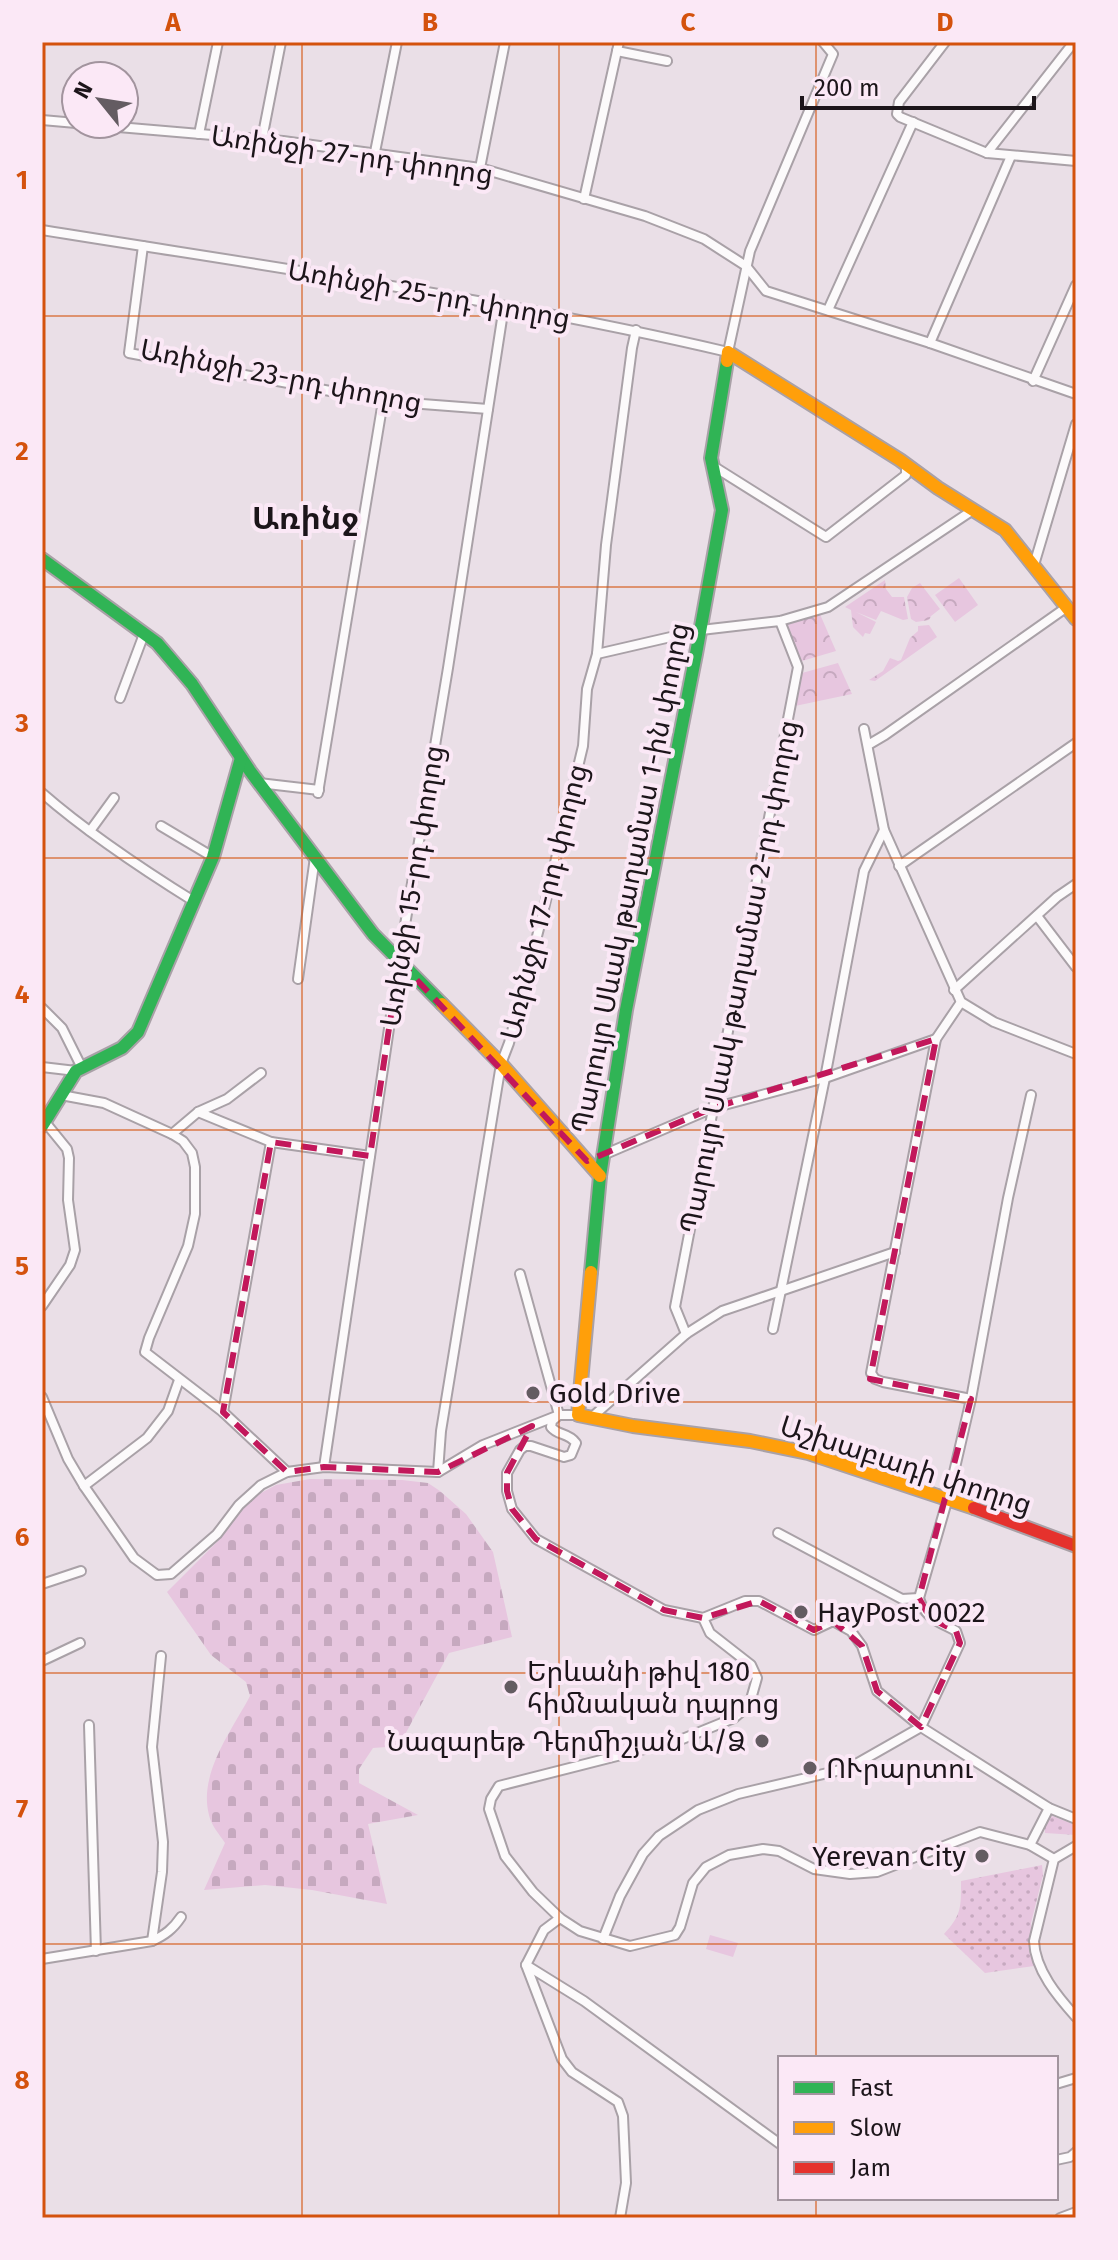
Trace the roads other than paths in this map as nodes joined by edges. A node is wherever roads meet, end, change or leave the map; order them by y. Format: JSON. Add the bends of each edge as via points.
{"nodes":[{"id":1,"x":218,"y":42,"type":"edge"},
{"id":2,"x":281,"y":42,"type":"edge"},
{"id":3,"x":397,"y":42,"type":"edge"},
{"id":4,"x":505,"y":42,"type":"edge"},
{"id":5,"x":823,"y":42,"type":"edge"},
{"id":6,"x":945,"y":42,"type":"edge"},
{"id":7,"x":1074,"y":42,"type":"edge"},
{"id":8,"x":618,"y":46,"type":"edge"},
{"id":9,"x":667,"y":61,"type":"dead end"},
{"id":10,"x":913,"y":122,"type":"junction"},
{"id":11,"x":140,"y":129,"type":"edge"},
{"id":12,"x":199,"y":134,"type":"junction"},
{"id":13,"x":262,"y":139,"type":"junction"},
{"id":14,"x":375,"y":152,"type":"junction"},
{"id":15,"x":987,"y":153,"type":"junction"},
{"id":16,"x":1011,"y":156,"type":"junction"},
{"id":17,"x":1076,"y":161,"type":"edge"},
{"id":18,"x":480,"y":168,"type":"junction"},
{"id":19,"x":584,"y":199,"type":"junction"},
{"id":20,"x":42,"y":230,"type":"edge"},
{"id":21,"x":143,"y":246,"type":"junction"},
{"id":22,"x":746,"y":266,"type":"junction"},
{"id":23,"x":1076,"y":285,"type":"edge"},
{"id":24,"x":504,"y":306,"type":"junction"},
{"id":25,"x":828,"y":310,"type":"junction"},
{"id":26,"x":636,"y":330,"type":"junction"},
{"id":27,"x":930,"y":343,"type":"junction"},
{"id":28,"x":728,"y":352,"type":"junction"},
{"id":29,"x":1033,"y":381,"type":"junction"},
{"id":30,"x":1076,"y":394,"type":"edge"},
{"id":31,"x":383,"y":401,"type":"junction"},
{"id":32,"x":488,"y":409,"type":"junction"},
{"id":33,"x":1076,"y":424,"type":"edge"},
{"id":34,"x":713,"y":466,"type":"junction"},
{"id":35,"x":906,"y":466,"type":"junction"},
{"id":36,"x":973,"y":510,"type":"junction"},
{"id":37,"x":43,"y":562,"type":"edge"},
{"id":38,"x":1034,"y":565,"type":"junction"},
{"id":39,"x":1067,"y":607,"type":"junction"},
{"id":40,"x":1076,"y":619,"type":"edge"},
{"id":41,"x":780,"y":621,"type":"junction"},
{"id":42,"x":701,"y":630,"type":"junction"},
{"id":43,"x":144,"y":634,"type":"junction"},
{"id":44,"x":597,"y":654,"type":"junction"},
{"id":45,"x":120,"y":698,"type":"dead end"},
{"id":46,"x":864,"y":729,"type":"dead end"},
{"id":47,"x":1076,"y":743,"type":"edge"},
{"id":48,"x":868,"y":745,"type":"junction"},
{"id":49,"x":241,"y":758,"type":"junction"},
{"id":50,"x":259,"y":783,"type":"junction"},
{"id":51,"x":42,"y":793,"type":"edge"},
{"id":52,"x":114,"y":798,"type":"dead end"},
{"id":53,"x":161,"y":826,"type":"dead end"},
{"id":54,"x":884,"y":830,"type":"junction"},
{"id":55,"x":90,"y":831,"type":"junction"},
{"id":56,"x":315,"y":856,"type":"junction"},
{"id":57,"x":213,"y":857,"type":"junction"},
{"id":58,"x":899,"y":866,"type":"junction"},
{"id":59,"x":1076,"y":884,"type":"edge"},
{"id":60,"x":195,"y":902,"type":"junction"},
{"id":61,"x":1037,"y":916,"type":"junction"},
{"id":62,"x":399,"y":961,"type":"junction"},
{"id":63,"x":1076,"y":967,"type":"edge"},
{"id":64,"x":298,"y":979,"type":"dead end"},
{"id":65,"x":954,"y":990,"type":"junction"},
{"id":66,"x":961,"y":1002,"type":"junction"},
{"id":67,"x":42,"y":1008,"type":"edge"},
{"id":68,"x":936,"y":1039,"type":"junction"},
{"id":69,"x":1076,"y":1054,"type":"edge"},
{"id":70,"x":501,"y":1064,"type":"junction"},
{"id":71,"x":42,"y":1067,"type":"edge"},
{"id":72,"x":79,"y":1070,"type":"junction"},
{"id":73,"x":261,"y":1073,"type":"dead end"},
{"id":74,"x":825,"y":1078,"type":"junction"},
{"id":75,"x":61,"y":1095,"type":"junction"},
{"id":76,"x":1031,"y":1095,"type":"dead end"},
{"id":77,"x":713,"y":1108,"type":"junction"},
{"id":78,"x":198,"y":1112,"type":"junction"},
{"id":79,"x":43,"y":1124,"type":"edge"},
{"id":80,"x":172,"y":1134,"type":"junction"},
{"id":81,"x":271,"y":1142,"type":"junction"},
{"id":82,"x":603,"y":1155,"type":"junction"},
{"id":83,"x":370,"y":1156,"type":"junction"},
{"id":84,"x":600,"y":1176,"type":"junction"},
{"id":85,"x":895,"y":1252,"type":"junction"},
{"id":86,"x":520,"y":1274,"type":"dead end"},
{"id":87,"x":782,"y":1292,"type":"junction"},
{"id":88,"x":42,"y":1306,"type":"edge"},
{"id":89,"x":773,"y":1329,"type":"dead end"},
{"id":90,"x":686,"y":1334,"type":"junction"},
{"id":91,"x":179,"y":1380,"type":"junction"},
{"id":92,"x":971,"y":1399,"type":"junction"},
{"id":93,"x":43,"y":1404,"type":"edge"},
{"id":94,"x":223,"y":1412,"type":"junction"},
{"id":95,"x":559,"y":1415,"type":"junction"},
{"id":96,"x":584,"y":1416,"type":"junction"},
{"id":97,"x":324,"y":1467,"type":"junction"},
{"id":98,"x":287,"y":1472,"type":"junction"},
{"id":99,"x":438,"y":1472,"type":"junction"},
{"id":100,"x":84,"y":1486,"type":"junction"},
{"id":101,"x":948,"y":1498,"type":"junction"},
{"id":102,"x":778,"y":1533,"type":"dead end"},
{"id":103,"x":1076,"y":1546,"type":"edge"},
{"id":104,"x":81,"y":1571,"type":"dead end"},
{"id":105,"x":42,"y":1584,"type":"edge"},
{"id":106,"x":919,"y":1598,"type":"junction"},
{"id":107,"x":703,"y":1618,"type":"junction"},
{"id":108,"x":80,"y":1643,"type":"dead end"},
{"id":109,"x":161,"y":1656,"type":"dead end"},
{"id":110,"x":42,"y":1661,"type":"edge"},
{"id":111,"x":89,"y":1725,"type":"dead end"},
{"id":112,"x":921,"y":1727,"type":"junction"},
{"id":113,"x":1049,"y":1808,"type":"junction"},
{"id":114,"x":1076,"y":1819,"type":"edge"},
{"id":115,"x":1030,"y":1845,"type":"junction"},
{"id":116,"x":1076,"y":1846,"type":"edge"},
{"id":117,"x":1054,"y":1859,"type":"junction"},
{"id":118,"x":181,"y":1917,"type":"dead end"},
{"id":119,"x":560,"y":1918,"type":"junction"},
{"id":120,"x":603,"y":1939,"type":"junction"},
{"id":121,"x":152,"y":1941,"type":"junction"},
{"id":122,"x":96,"y":1951,"type":"junction"},
{"id":123,"x":42,"y":1959,"type":"edge"},
{"id":124,"x":526,"y":1965,"type":"junction"},
{"id":125,"x":1076,"y":2017,"type":"edge"},
{"id":126,"x":778,"y":2143,"type":"edge"},
{"id":127,"x":1076,"y":2152,"type":"edge"},
{"id":128,"x":1058,"y":2160,"type":"edge"},
{"id":129,"x":1076,"y":2212,"type":"edge"},
{"id":130,"x":620,"y":2218,"type":"edge"},
{"id":131,"x":1060,"y":2218,"type":"edge"}],
"edges":[{"from":1,"to":12,"type":"street"},
{"from":2,"to":13,"type":"street"},
{"from":3,"to":14,"type":"street"},
{"from":4,"to":18,"type":"street"},
{"from":5,"to":22,"type":"street","via":[[833,54]]},
{"from":6,"to":10,"type":"street","via":[[899,102],[897,114]]},
{"from":7,"to":15,"type":"street"},
{"from":8,"to":9,"type":"street"},
{"from":8,"to":19,"type":"street"},
{"from":10,"to":15,"type":"street"},
{"from":10,"to":25,"type":"street"},
{"from":11,"to":12,"type":"street","name":"Առինջի 27-րդ փողոց"},
{"from":12,"to":13,"type":"street","name":"Առինջի 27-րդ փողոց"},
{"from":13,"to":14,"type":"street","name":"Առինջի 27-րդ փողոց"},
{"from":14,"to":18,"type":"street","name":"Առինջի 27-րդ փողոց"},
{"from":15,"to":16,"type":"street"},
{"from":16,"to":17,"type":"street"},
{"from":16,"to":27,"type":"street"},
{"from":18,"to":19,"type":"street","name":"Առինջի 27-րդ փողոց"},
{"from":19,"to":22,"type":"street","name":"Առինջի 27-րդ փողոց","via":[[704,239]]},
{"from":20,"to":21,"type":"street","name":"Առինջի 25-րդ փողոց"},
{"from":21,"to":24,"type":"street","name":"Առինջի 25-րդ փողոց"},
{"from":21,"to":31,"type":"street","name":"Առինջի 23-րդ փողոց","via":[[129,353]]},
{"from":22,"to":25,"type":"street","name":"Առինջի 27-րդ փողոց","via":[[766,291]]},
{"from":22,"to":28,"type":"street"},
{"from":23,"to":29,"type":"street"},
{"from":24,"to":26,"type":"street","name":"Առինջի 25-րդ փողոց"},
{"from":24,"to":32,"type":"street","name":"Առինջի 15-րդ փողոց"},
{"from":25,"to":27,"type":"street","name":"Առինջի 27-րդ փողոց"},
{"from":26,"to":28,"type":"street","name":"Առինջի 25-րդ փողոց"},
{"from":26,"to":44,"type":"street","name":"Առինջի 17-րդ փողոց","via":[[606,545]]},
{"from":27,"to":29,"type":"street","name":"Առինջի 27-րդ փողոց"},
{"from":28,"to":34,"type":"street","name":"Պարույր Սևակ թաղամաս 1-ին փողոց"},
{"from":28,"to":35,"type":"street"},
{"from":29,"to":30,"type":"street","name":"Առինջի 27-րդ փողոց"},
{"from":31,"to":32,"type":"street","name":"Առինջի 23-րդ փողոց"},
{"from":31,"to":50,"type":"street","via":[[318,791]]},
{"from":32,"to":62,"type":"street","name":"Առինջի 15-րդ փողոց"},
{"from":33,"to":38,"type":"street"},
{"from":34,"to":35,"type":"street","via":[[826,537],[906,475]]},
{"from":34,"to":42,"type":"street","name":"Պարույր Սևակ թաղամաս 1-ին փողոց","via":[[722,510]]},
{"from":35,"to":36,"type":"street"},
{"from":36,"to":38,"type":"street","via":[[1005,530]]},
{"from":36,"to":41,"type":"street","via":[[828,607]]},
{"from":37,"to":43,"type":"street"},
{"from":38,"to":39,"type":"street"},
{"from":39,"to":40,"type":"street"},
{"from":39,"to":48,"type":"street"},
{"from":41,"to":42,"type":"street"},
{"from":41,"to":77,"type":"street","name":"Պարույր Սևակ թաղամաս 2-րդ փողոց","via":[[798,667]]},
{"from":42,"to":44,"type":"street"},
{"from":42,"to":82,"type":"street","name":"Պարույր Սևակ թաղամաս 1-ին փողոց"},
{"from":43,"to":45,"type":"street"},
{"from":43,"to":49,"type":"street","via":[[192,684]]},
{"from":44,"to":70,"type":"street","name":"Առինջի 17-րդ փողոց","via":[[571,798]]},
{"from":46,"to":48,"type":"street"},
{"from":47,"to":58,"type":"street"},
{"from":48,"to":54,"type":"street"},
{"from":49,"to":50,"type":"street"},
{"from":49,"to":57,"type":"street"},
{"from":50,"to":56,"type":"street"},
{"from":51,"to":55,"type":"street"},
{"from":52,"to":55,"type":"street"},
{"from":53,"to":57,"type":"street"},
{"from":54,"to":58,"type":"street"},
{"from":54,"to":74,"type":"street","via":[[864,871]]},
{"from":55,"to":60,"type":"street"},
{"from":56,"to":62,"type":"street"},
{"from":56,"to":64,"type":"street"},
{"from":57,"to":60,"type":"street"},
{"from":58,"to":65,"type":"street"},
{"from":59,"to":61,"type":"street"},
{"from":60,"to":72,"type":"street","via":[[138,1032],[122,1048]]},
{"from":61,"to":63,"type":"street"},
{"from":61,"to":65,"type":"street"},
{"from":62,"to":70,"type":"street"},
{"from":62,"to":83,"type":"street","name":"Առինջի 15-րդ փողոց"},
{"from":65,"to":66,"type":"street"},
{"from":66,"to":68,"type":"street"},
{"from":66,"to":69,"type":"street","via":[[994,1022]]},
{"from":67,"to":72,"type":"street","via":[[62,1028]]},
{"from":68,"to":74,"type":"street"},
{"from":68,"to":85,"type":"street"},
{"from":70,"to":84,"type":"street"},
{"from":70,"to":99,"type":"street","name":"Առինջի 17-րդ փողոց"},
{"from":71,"to":72,"type":"street"},
{"from":72,"to":75,"type":"street"},
{"from":73,"to":78,"type":"street","via":[[227,1099]]},
{"from":74,"to":77,"type":"street"},
{"from":74,"to":87,"type":"street"},
{"from":75,"to":79,"type":"street"},
{"from":75,"to":80,"type":"street","via":[[104,1103]]},
{"from":76,"to":92,"type":"street"},
{"from":77,"to":82,"type":"street"},
{"from":77,"to":90,"type":"street","name":"Պարույր Սևակ թաղամաս 2-րդ փողոց","via":[[675,1307]]},
{"from":78,"to":80,"type":"street"},
{"from":78,"to":81,"type":"street"},
{"from":79,"to":88,"type":"street","via":[[67,1149],[75,1250]]},
{"from":80,"to":91,"type":"street","via":[[192,1153],[195,1214],[188,1246],[145,1352]]},
{"from":81,"to":83,"type":"street"},
{"from":81,"to":94,"type":"street"},
{"from":82,"to":84,"type":"street","name":"Պարույր Սևակ թաղամաս 1-ին փողոց"},
{"from":83,"to":97,"type":"street","name":"Առինջի 15-րդ փողոց"},
{"from":84,"to":96,"type":"street","name":"Պարույր Սևակ թաղամաս 1-ին փողոց"},
{"from":85,"to":87,"type":"street"},
{"from":85,"to":92,"type":"street","via":[[871,1373],[883,1382]]},
{"from":86,"to":95,"type":"street"},
{"from":87,"to":89,"type":"street"},
{"from":87,"to":90,"type":"street","via":[[722,1311]]},
{"from":90,"to":96,"type":"street"},
{"from":91,"to":94,"type":"street"},
{"from":91,"to":100,"type":"street","via":[[168,1411],[147,1438]]},
{"from":92,"to":101,"type":"street"},
{"from":93,"to":100,"type":"street"},
{"from":94,"to":98,"type":"street"},
{"from":95,"to":96,"type":"street"},
{"from":95,"to":99,"type":"street","via":[[483,1445]]},
{"from":95,"to":107,"type":"street","via":[[551,1427],[571,1436],[575,1448],[564,1457],[531,1446],[520,1450],[507,1473],[512,1509],[536,1539],[595,1573],[664,1610]]},
{"from":96,"to":101,"type":"street","name":"Աշխաբադի փողոց","via":[[789,1448]]},
{"from":97,"to":98,"type":"street"},
{"from":97,"to":99,"type":"street"},
{"from":98,"to":100,"type":"street","via":[[261,1485],[171,1574],[157,1575],[134,1558]]},
{"from":101,"to":103,"type":"street","name":"Աշխաբադի փողոց"},
{"from":101,"to":106,"type":"street"},
{"from":102,"to":106,"type":"street","via":[[902,1599]]},
{"from":104,"to":105,"type":"street"},
{"from":106,"to":112,"type":"street","via":[[930,1618],[956,1631],[960,1643]]},
{"from":107,"to":112,"type":"street","via":[[745,1601],[759,1601],[814,1630],[833,1621],[851,1631],[862,1646],[877,1691]]},
{"from":107,"to":119,"type":"street","via":[[710,1633],[756,1671],[751,1699],[741,1714],[680,1740],[499,1786],[491,1799],[489,1809],[505,1856]]},
{"from":108,"to":110,"type":"street"},
{"from":109,"to":121,"type":"street","via":[[152,1747],[163,1842]]},
{"from":111,"to":122,"type":"street"},
{"from":112,"to":113,"type":"street"},
{"from":112,"to":120,"type":"street","via":[[849,1768],[738,1794],[698,1810],[659,1836],[643,1854]]},
{"from":113,"to":114,"type":"street"},
{"from":113,"to":115,"type":"street"},
{"from":115,"to":117,"type":"street"},
{"from":115,"to":120,"type":"street","via":[[980,1832],[877,1872],[850,1874],[811,1868],[779,1851],[729,1855],[706,1867],[693,1883],[675,1935],[630,1946]]},
{"from":116,"to":117,"type":"street"},
{"from":117,"to":125,"type":"street","via":[[1034,1951]]},
{"from":118,"to":121,"type":"street"},
{"from":119,"to":120,"type":"street"},
{"from":119,"to":124,"type":"street","via":[[544,1930]]},
{"from":121,"to":122,"type":"street"},
{"from":122,"to":123,"type":"street"},
{"from":124,"to":126,"type":"street"},
{"from":124,"to":130,"type":"street","via":[[562,2059],[572,2072],[618,2102],[626,2183]]},
{"from":127,"to":128,"type":"street"},
{"from":129,"to":131,"type":"street"}]}
